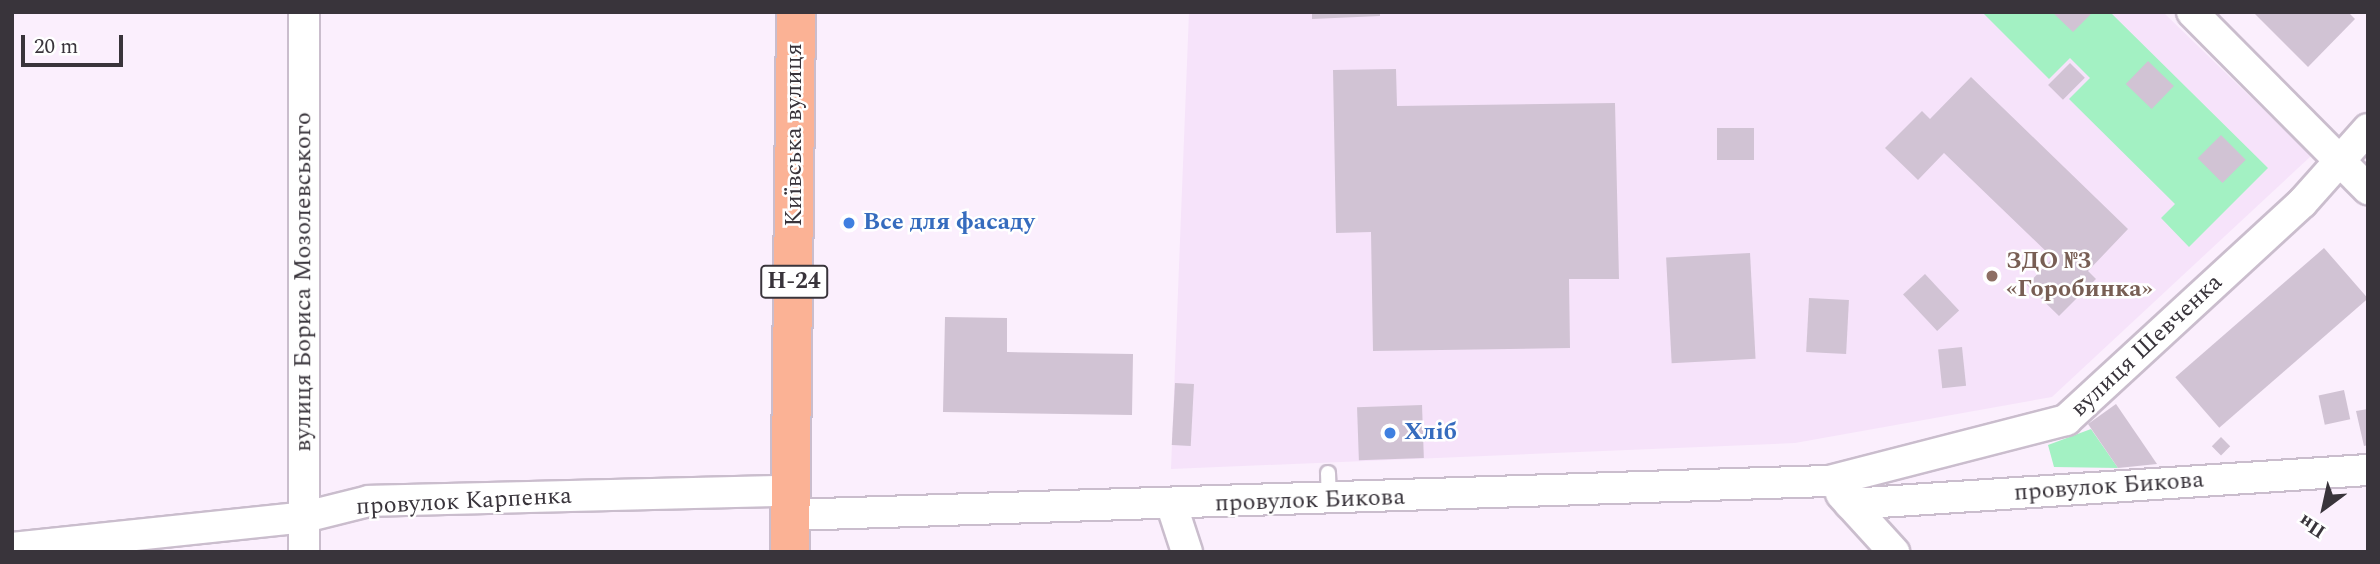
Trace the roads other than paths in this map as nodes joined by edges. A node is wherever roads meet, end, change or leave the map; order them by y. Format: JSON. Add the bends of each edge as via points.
{"nodes":[{"id":1,"x":304,"y":12,"type":"edge"},
{"id":2,"x":796,"y":12,"type":"edge"},
{"id":3,"x":2192,"y":12,"type":"edge"},
{"id":4,"x":2368,"y":130,"type":"edge"},
{"id":5,"x":2343,"y":159,"type":"junction"},
{"id":6,"x":2368,"y":189,"type":"edge"},
{"id":7,"x":2368,"y":470,"type":"edge"},
{"id":8,"x":1829,"y":481,"type":"junction"},
{"id":9,"x":1850,"y":504,"type":"junction"},
{"id":10,"x":1172,"y":506,"type":"junction"},
{"id":11,"x":305,"y":517,"type":"junction"},
{"id":12,"x":791,"y":519,"type":"edge"},
{"id":13,"x":12,"y":548,"type":"edge"},
{"id":14,"x":304,"y":552,"type":"edge"},
{"id":15,"x":1187,"y":552,"type":"edge"},
{"id":16,"x":1894,"y":552,"type":"edge"}],
"edges":[{"from":1,"to":11,"type":"street","name":"вулиця Бориса Мозолевського"},
{"from":2,"to":12,"type":"main road","name":"Київська вулиця","number":"Н-24"},
{"from":3,"to":5,"type":"street"},
{"from":4,"to":5,"type":"street","name":"вулиця Шевченка"},
{"from":5,"to":6,"type":"street"},
{"from":5,"to":8,"type":"street","name":"вулиця Шевченка","via":[[2066,420]]},
{"from":7,"to":9,"type":"street","name":"провулок Бикова"},
{"from":8,"to":9,"type":"street"},
{"from":8,"to":10,"type":"street","name":"провулок Бикова","via":[[1329,487]]},
{"from":9,"to":16,"type":"street"},
{"from":10,"to":12,"type":"street","name":"провулок Бикова"},
{"from":10,"to":15,"type":"street"},
{"from":11,"to":12,"type":"street","name":"провулок Карпенка","via":[[369,501]]},
{"from":11,"to":13,"type":"street","name":"провулок Карпенка"},
{"from":11,"to":14,"type":"street","name":"вулиця Бориса Мозолевського"}]}
